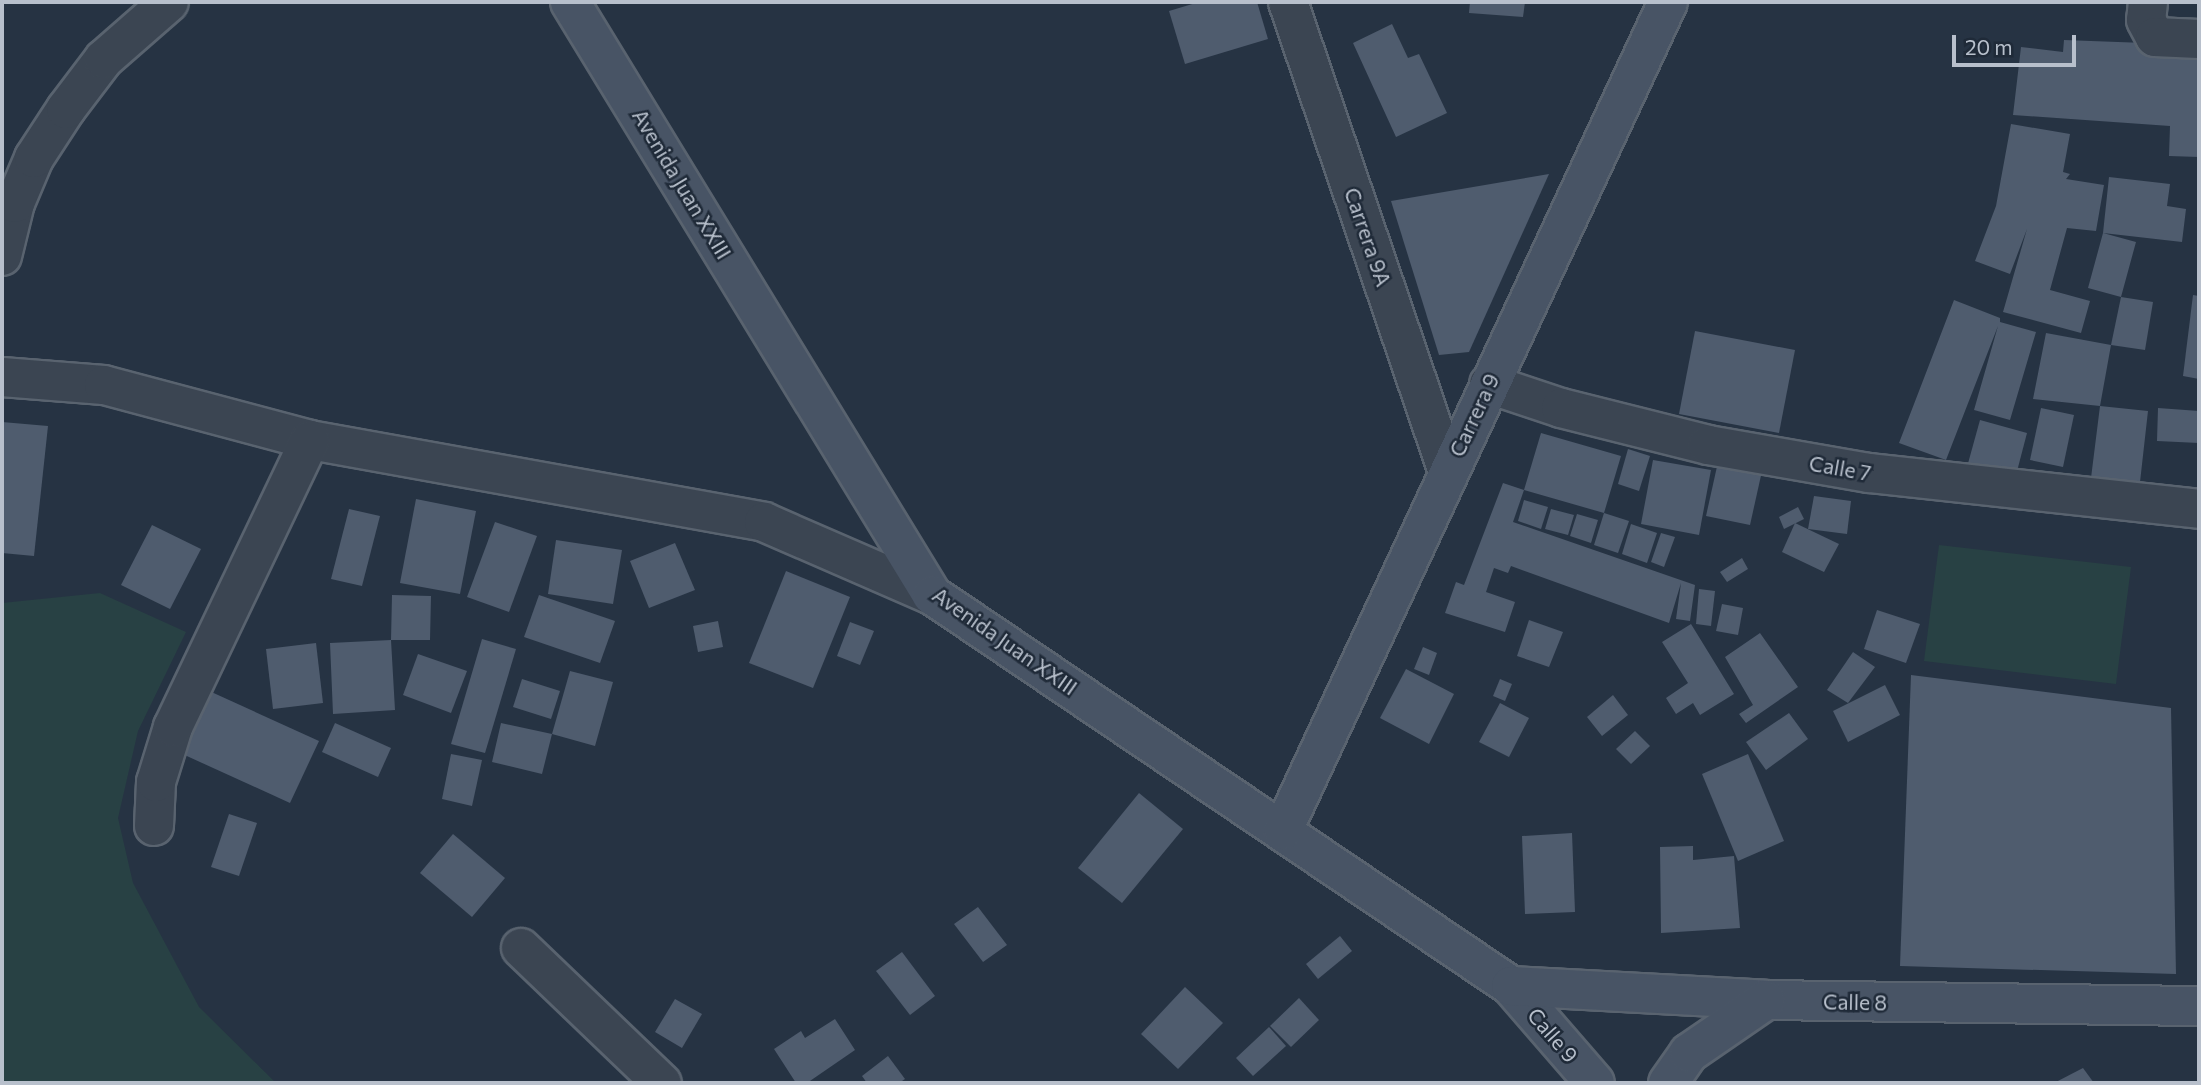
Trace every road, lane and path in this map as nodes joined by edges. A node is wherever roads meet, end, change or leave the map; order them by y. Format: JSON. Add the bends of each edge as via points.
{"nodes":[{"id":1,"x":169,"y":2,"type":"edge"},
{"id":2,"x":570,"y":2,"type":"edge"},
{"id":3,"x":1288,"y":2,"type":"edge"},
{"id":4,"x":1668,"y":2,"type":"edge"},
{"id":5,"x":2148,"y":2,"type":"edge"},
{"id":6,"x":2199,"y":39,"type":"edge"},
{"id":7,"x":2,"y":256,"type":"edge"},
{"id":8,"x":2,"y":377,"type":"edge"},
{"id":9,"x":1489,"y":384,"type":"junction"},
{"id":10,"x":310,"y":440,"type":"junction"},
{"id":11,"x":1448,"y":472,"type":"junction"},
{"id":12,"x":2199,"y":509,"type":"edge"},
{"id":13,"x":932,"y":595,"type":"junction"},
{"id":14,"x":154,"y":827,"type":"dead end"},
{"id":15,"x":1283,"y":830,"type":"junction"},
{"id":16,"x":521,"y":948,"type":"dead end"},
{"id":17,"x":1511,"y":986,"type":"junction"},
{"id":18,"x":1766,"y":1000,"type":"junction"},
{"id":19,"x":2199,"y":1006,"type":"edge"},
{"id":20,"x":662,"y":1083,"type":"edge"},
{"id":21,"x":1595,"y":1083,"type":"edge"},
{"id":22,"x":1668,"y":1083,"type":"edge"}],
"edges":[{"from":1,"to":7,"type":"street","via":[[104,59],[34,158],[15,203]]},
{"from":2,"to":13,"type":"street","name":"Avenida Juan XXIII"},
{"from":3,"to":11,"type":"street","name":"Carrera 9A"},
{"from":4,"to":9,"type":"street","name":"Carrera 9"},
{"from":5,"to":6,"type":"street","via":[[2146,20],[2155,37]]},
{"from":8,"to":10,"type":"street","via":[[104,385]]},
{"from":9,"to":11,"type":"street","name":"Carrera 9"},
{"from":9,"to":12,"type":"street","name":"Calle 7","via":[[1561,408],[1708,445],[1869,473]]},
{"from":10,"to":13,"type":"street","via":[[764,522]]},
{"from":10,"to":14,"type":"street","via":[[173,727],[156,782]]},
{"from":11,"to":15,"type":"street","name":"Carrera 9"},
{"from":13,"to":15,"type":"street","name":"Avenida Juan XXIII"},
{"from":15,"to":17,"type":"street","name":"Avenida Juan XXIII"},
{"from":16,"to":20,"type":"street"},
{"from":17,"to":18,"type":"street","name":"Calle 8"},
{"from":17,"to":21,"type":"street","name":"Calle 9"},
{"from":18,"to":19,"type":"street","name":"Calle 8"},
{"from":18,"to":22,"type":"street","via":[[1689,1052]]}]}
